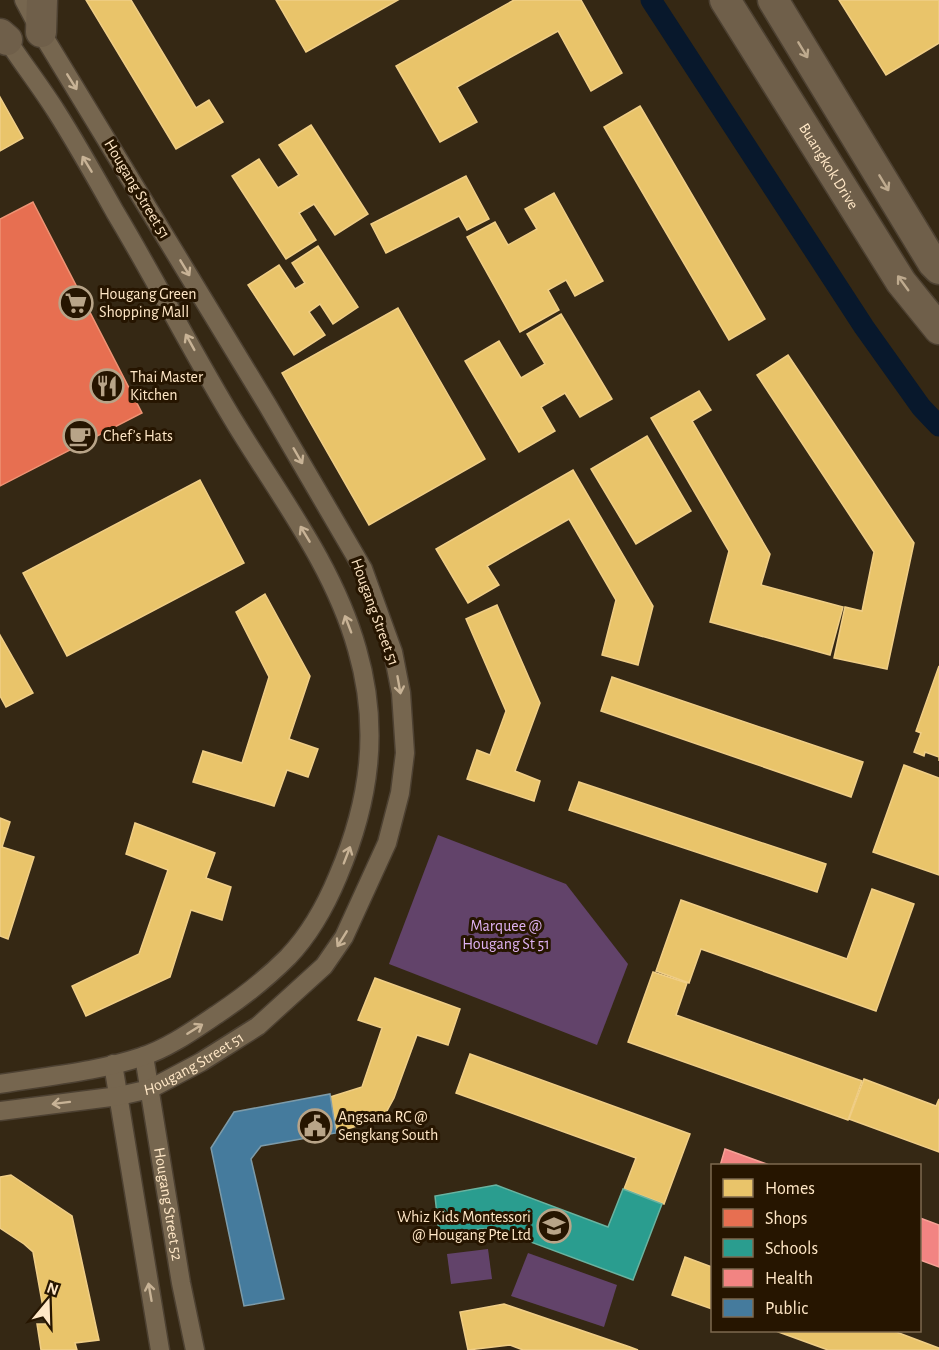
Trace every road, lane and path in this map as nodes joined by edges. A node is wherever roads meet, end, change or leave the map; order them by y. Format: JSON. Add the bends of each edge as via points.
{"nodes":[{"id":1,"x":24,"y":0,"type":"edge"},
{"id":2,"x":42,"y":0,"type":"edge"},
{"id":3,"x":725,"y":0,"type":"edge"},
{"id":4,"x":772,"y":0,"type":"edge"},
{"id":5,"x":41,"y":32,"type":"junction"},
{"id":6,"x":2,"y":34,"type":"edge"},
{"id":7,"x":939,"y":269,"type":"edge"},
{"id":8,"x":939,"y":329,"type":"edge"},
{"id":9,"x":144,"y":1056,"type":"junction"},
{"id":10,"x":113,"y":1064,"type":"junction"},
{"id":11,"x":0,"y":1084,"type":"edge"},
{"id":12,"x":150,"y":1089,"type":"junction"},
{"id":13,"x":119,"y":1096,"type":"junction"},
{"id":14,"x":0,"y":1111,"type":"edge"},
{"id":15,"x":160,"y":1350,"type":"edge"},
{"id":16,"x":195,"y":1350,"type":"edge"}],
"edges":[{"from":1,"to":5,"type":"street","name":"Hougang Street 51"},
{"from":2,"to":5,"type":"main road"},
{"from":8,"to":3,"type":"main road","name":"Buangkok Drive","one_way":true,"via":[[901,282]]},
{"from":4,"to":7,"type":"main road","one_way":true},
{"from":5,"to":12,"type":"street","name":"Hougang Street 51","one_way":true,"via":[[363,569],[393,652],[400,693],[405,753],[400,793],[387,843],[344,937],[324,966],[258,1026]]},
{"from":9,"to":6,"type":"street","name":"Hougang Street 51","one_way":true,"via":[[244,996],[290,955],[324,909],[348,852],[367,785],[367,691],[357,646],[308,538],[235,423],[56,111]]},
{"from":9,"to":10,"type":"street","name":"Hougang Street 51"},
{"from":9,"to":12,"type":"street","name":"Hougang Street 52"},
{"from":10,"to":11,"type":"street","name":"Hougang Street 51"},
{"from":10,"to":13,"type":"street","name":"Hougang Street 52"},
{"from":12,"to":13,"type":"street","name":"Hougang Street 51"},
{"from":12,"to":16,"type":"street","name":"Hougang Street 52"},
{"from":13,"to":14,"type":"street","name":"Hougang Street 51","one_way":true},
{"from":15,"to":13,"type":"street","name":"Hougang Street 52","one_way":true}]}
